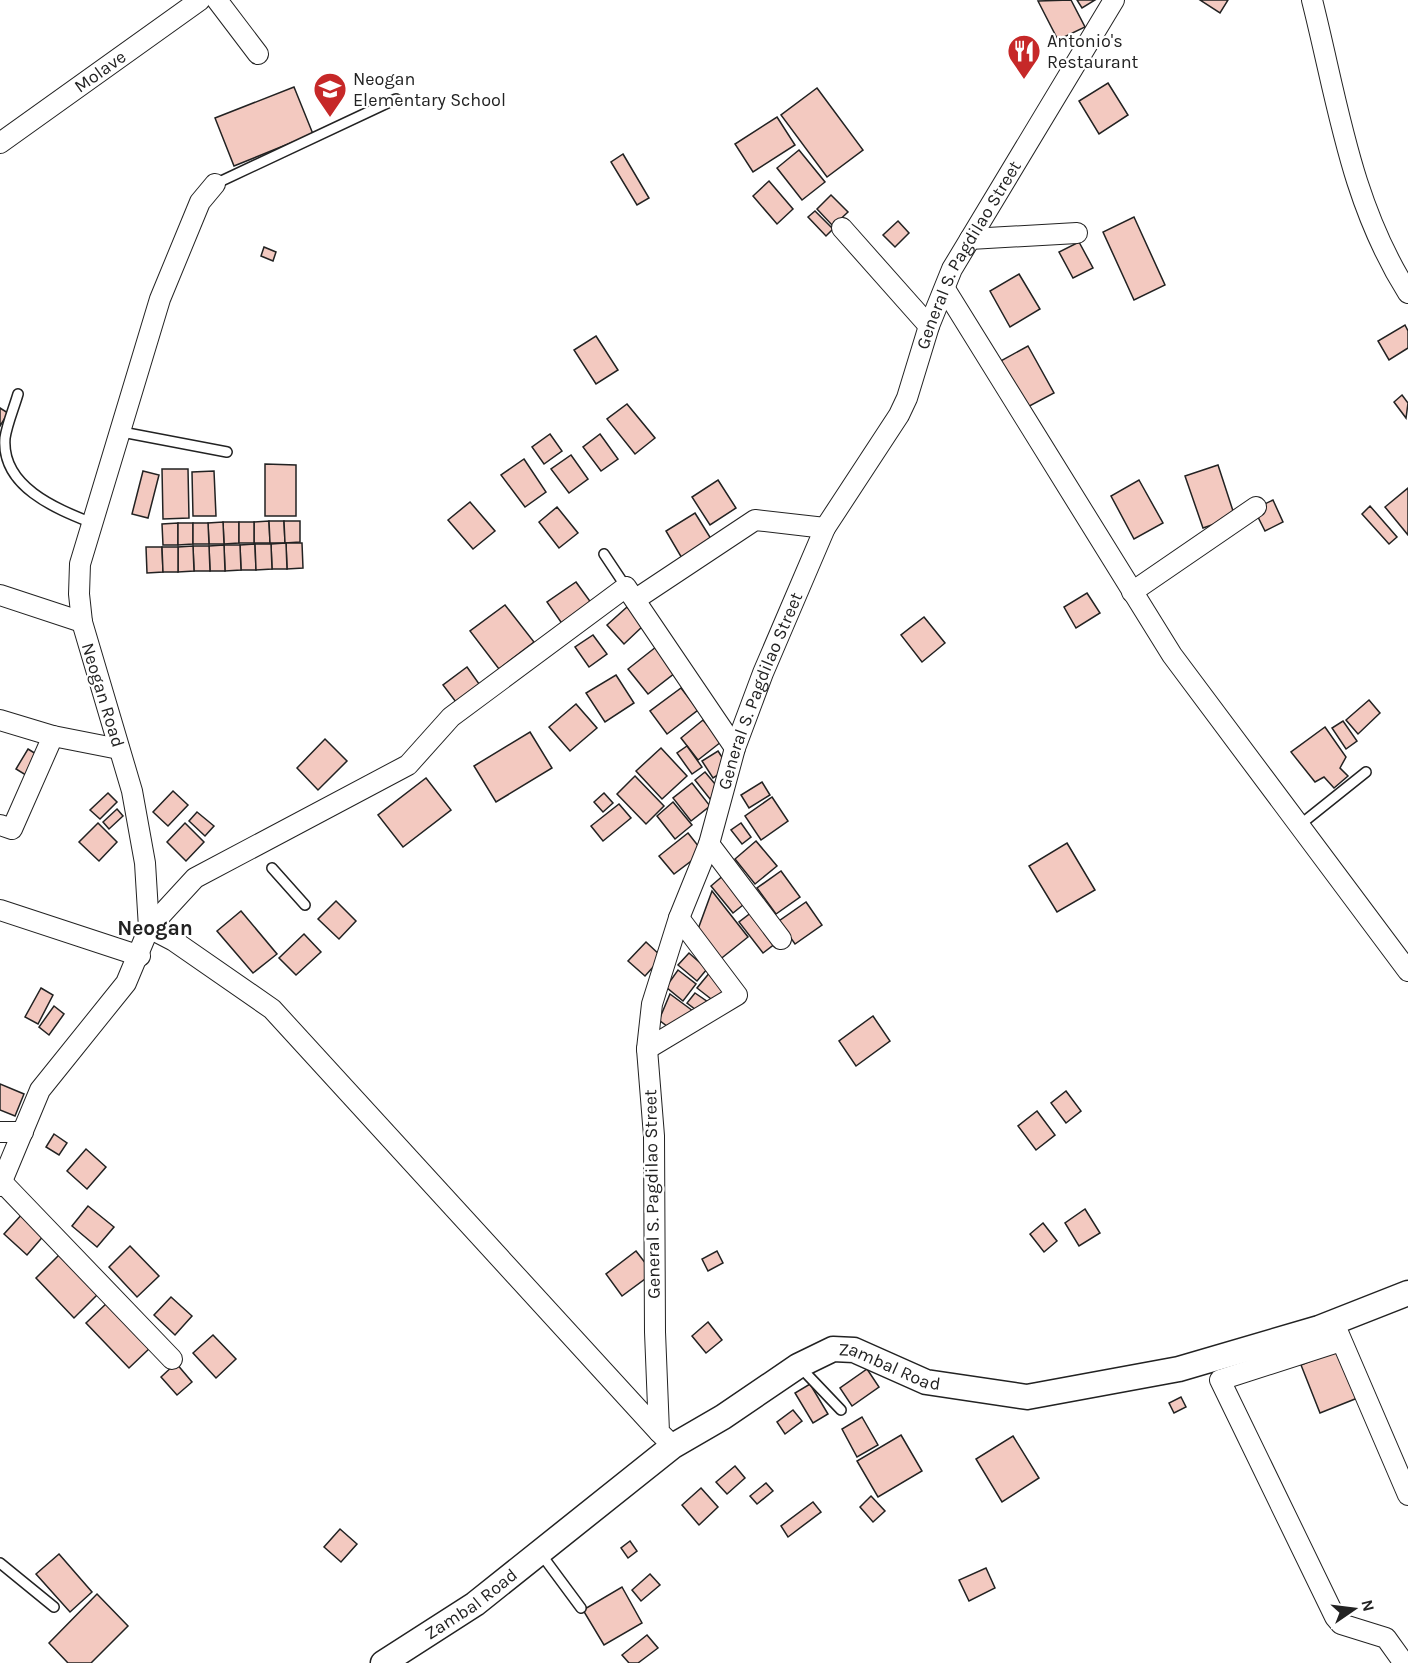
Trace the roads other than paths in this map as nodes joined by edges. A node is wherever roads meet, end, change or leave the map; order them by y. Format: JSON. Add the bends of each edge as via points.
{"nodes":[{"id":1,"x":200,"y":0,"type":"edge"},
{"id":2,"x":217,"y":0,"type":"edge"},
{"id":3,"x":1114,"y":0,"type":"edge"},
{"id":4,"x":1312,"y":0,"type":"edge"},
{"id":5,"x":258,"y":54,"type":"dead end"},
{"id":6,"x":396,"y":99,"type":"dead end"},
{"id":7,"x":0,"y":143,"type":"edge"},
{"id":8,"x":215,"y":184,"type":"joint"},
{"id":9,"x":842,"y":228,"type":"dead end"},
{"id":10,"x":1077,"y":233,"type":"dead end"},
{"id":11,"x":970,"y":238,"type":"junction"},
{"id":12,"x":945,"y":289,"type":"junction"},
{"id":13,"x":1408,"y":293,"type":"edge"},
{"id":14,"x":929,"y":326,"type":"junction"},
{"id":15,"x":18,"y":394,"type":"dead end"},
{"id":16,"x":122,"y":432,"type":"junction"},
{"id":17,"x":227,"y":452,"type":"dead end"},
{"id":18,"x":1256,"y":507,"type":"dead end"},
{"id":19,"x":92,"y":523,"type":"junction"},
{"id":20,"x":825,"y":528,"type":"junction"},
{"id":21,"x":604,"y":554,"type":"dead end"},
{"id":22,"x":1132,"y":592,"type":"junction"},
{"id":23,"x":631,"y":593,"type":"junction"},
{"id":24,"x":0,"y":595,"type":"edge"},
{"id":25,"x":82,"y":622,"type":"junction"},
{"id":26,"x":0,"y":720,"type":"edge"},
{"id":27,"x":53,"y":736,"type":"junction"},
{"id":28,"x":735,"y":748,"type":"junction"},
{"id":29,"x":119,"y":749,"type":"junction"},
{"id":30,"x":1366,"y":772,"type":"dead end"},
{"id":31,"x":1301,"y":824,"type":"junction"},
{"id":32,"x":0,"y":825,"type":"edge"},
{"id":33,"x":709,"y":844,"type":"junction"},
{"id":34,"x":272,"y":868,"type":"dead end"},
{"id":35,"x":305,"y":905,"type":"dead end"},
{"id":36,"x":0,"y":912,"type":"edge"},
{"id":37,"x":679,"y":918,"type":"junction"},
{"id":38,"x":149,"y":928,"type":"junction"},
{"id":39,"x":781,"y":939,"type":"dead end"},
{"id":40,"x":140,"y":956,"type":"junction"},
{"id":41,"x":1408,"y":971,"type":"edge"},
{"id":42,"x":647,"y":1049,"type":"junction"},
{"id":43,"x":0,"y":1132,"type":"edge"},
{"id":44,"x":23,"y":1132,"type":"junction"},
{"id":45,"x":1,"y":1184,"type":"edge"},
{"id":46,"x":1408,"y":1293,"type":"edge"},
{"id":47,"x":1337,"y":1332,"type":"junction"},
{"id":48,"x":172,"y":1359,"type":"dead end"},
{"id":49,"x":798,"y":1366,"type":"junction"},
{"id":50,"x":841,"y":1410,"type":"dead end"},
{"id":51,"x":666,"y":1439,"type":"junction"},
{"id":52,"x":1408,"y":1495,"type":"edge"},
{"id":53,"x":539,"y":1552,"type":"junction"},
{"id":54,"x":0,"y":1563,"type":"edge"},
{"id":55,"x":54,"y":1607,"type":"dead end"},
{"id":56,"x":581,"y":1608,"type":"dead end"},
{"id":57,"x":1401,"y":1659,"type":"dead end"},
{"id":58,"x":383,"y":1663,"type":"edge"}],
"edges":[{"from":1,"to":7,"type":"street","name":"Molave"},
{"from":2,"to":5,"type":"street"},
{"from":3,"to":11,"type":"street","name":"General S. Pagdilao Street"},
{"from":4,"to":13,"type":"street","via":[[1353,174],[1379,243]]},
{"from":6,"to":8,"type":"lane"},
{"from":8,"to":16,"type":"street","name":"Neogan Road","via":[[200,202],[160,299]]},
{"from":9,"to":14,"type":"street"},
{"from":10,"to":11,"type":"street"},
{"from":11,"to":12,"type":"street","name":"General S. Pagdilao Street"},
{"from":12,"to":14,"type":"street","name":"General S. Pagdilao Street"},
{"from":12,"to":22,"type":"street"},
{"from":14,"to":20,"type":"street","name":"General S. Pagdilao Street","via":[[899,415]]},
{"from":15,"to":19,"type":"lane","via":[[5,440],[10,462],[22,484],[60,510]]},
{"from":16,"to":17,"type":"lane"},
{"from":16,"to":19,"type":"street","name":"Neogan Road"},
{"from":18,"to":22,"type":"street"},
{"from":19,"to":25,"type":"street","name":"Neogan Road","via":[[80,564]]},
{"from":20,"to":23,"type":"street","via":[[755,519]]},
{"from":20,"to":28,"type":"street","name":"General S. Pagdilao Street"},
{"from":21,"to":23,"type":"lane"},
{"from":22,"to":31,"type":"street","via":[[1173,655]]},
{"from":23,"to":28,"type":"street"},
{"from":23,"to":38,"type":"street","via":[[451,717],[408,765],[195,878]]},
{"from":24,"to":25,"type":"street"},
{"from":25,"to":29,"type":"street","name":"Neogan Road"},
{"from":26,"to":27,"type":"street"},
{"from":27,"to":29,"type":"street"},
{"from":27,"to":32,"type":"street","via":[[12,829]]},
{"from":28,"to":33,"type":"street","name":"General S. Pagdilao Street"},
{"from":29,"to":38,"type":"street","name":"Neogan Road","via":[[140,832]]},
{"from":30,"to":31,"type":"lane"},
{"from":31,"to":41,"type":"street"},
{"from":33,"to":37,"type":"street","name":"General S. Pagdilao Street"},
{"from":33,"to":39,"type":"street"},
{"from":34,"to":35,"type":"lane"},
{"from":36,"to":40,"type":"street"},
{"from":37,"to":42,"type":"street","name":"General S. Pagdilao Street","via":[[652,1004]]},
{"from":37,"to":42,"type":"street","via":[[737,995]]},
{"from":38,"to":40,"type":"street","name":"Neogan Road"},
{"from":38,"to":51,"type":"street","via":[[174,940],[272,1009]]},
{"from":40,"to":44,"type":"street","name":"Neogan Road","via":[[126,983],[40,1090]]},
{"from":42,"to":51,"type":"street","name":"General S. Pagdilao Street","via":[[654,1136],[655,1332]]},
{"from":43,"to":44,"type":"street"},
{"from":44,"to":45,"type":"street","name":"Neogan Road"},
{"from":45,"to":48,"type":"street"},
{"from":46,"to":47,"type":"street","name":"Zambal Road"},
{"from":47,"to":49,"type":"street","name":"Zambal Road","via":[[1179,1370],[1027,1397],[926,1382],[841,1348]]},
{"from":47,"to":52,"type":"street"},
{"from":47,"to":57,"type":"street","via":[[1220,1380],[1335,1617],[1341,1624],[1386,1638]]},
{"from":49,"to":50,"type":"lane"},
{"from":49,"to":51,"type":"street","name":"Zambal Road","via":[[723,1417]]},
{"from":51,"to":53,"type":"street","name":"Zambal Road"},
{"from":53,"to":56,"type":"lane"},
{"from":53,"to":58,"type":"street","name":"Zambal Road","via":[[475,1604]]},
{"from":54,"to":55,"type":"lane"}]}
